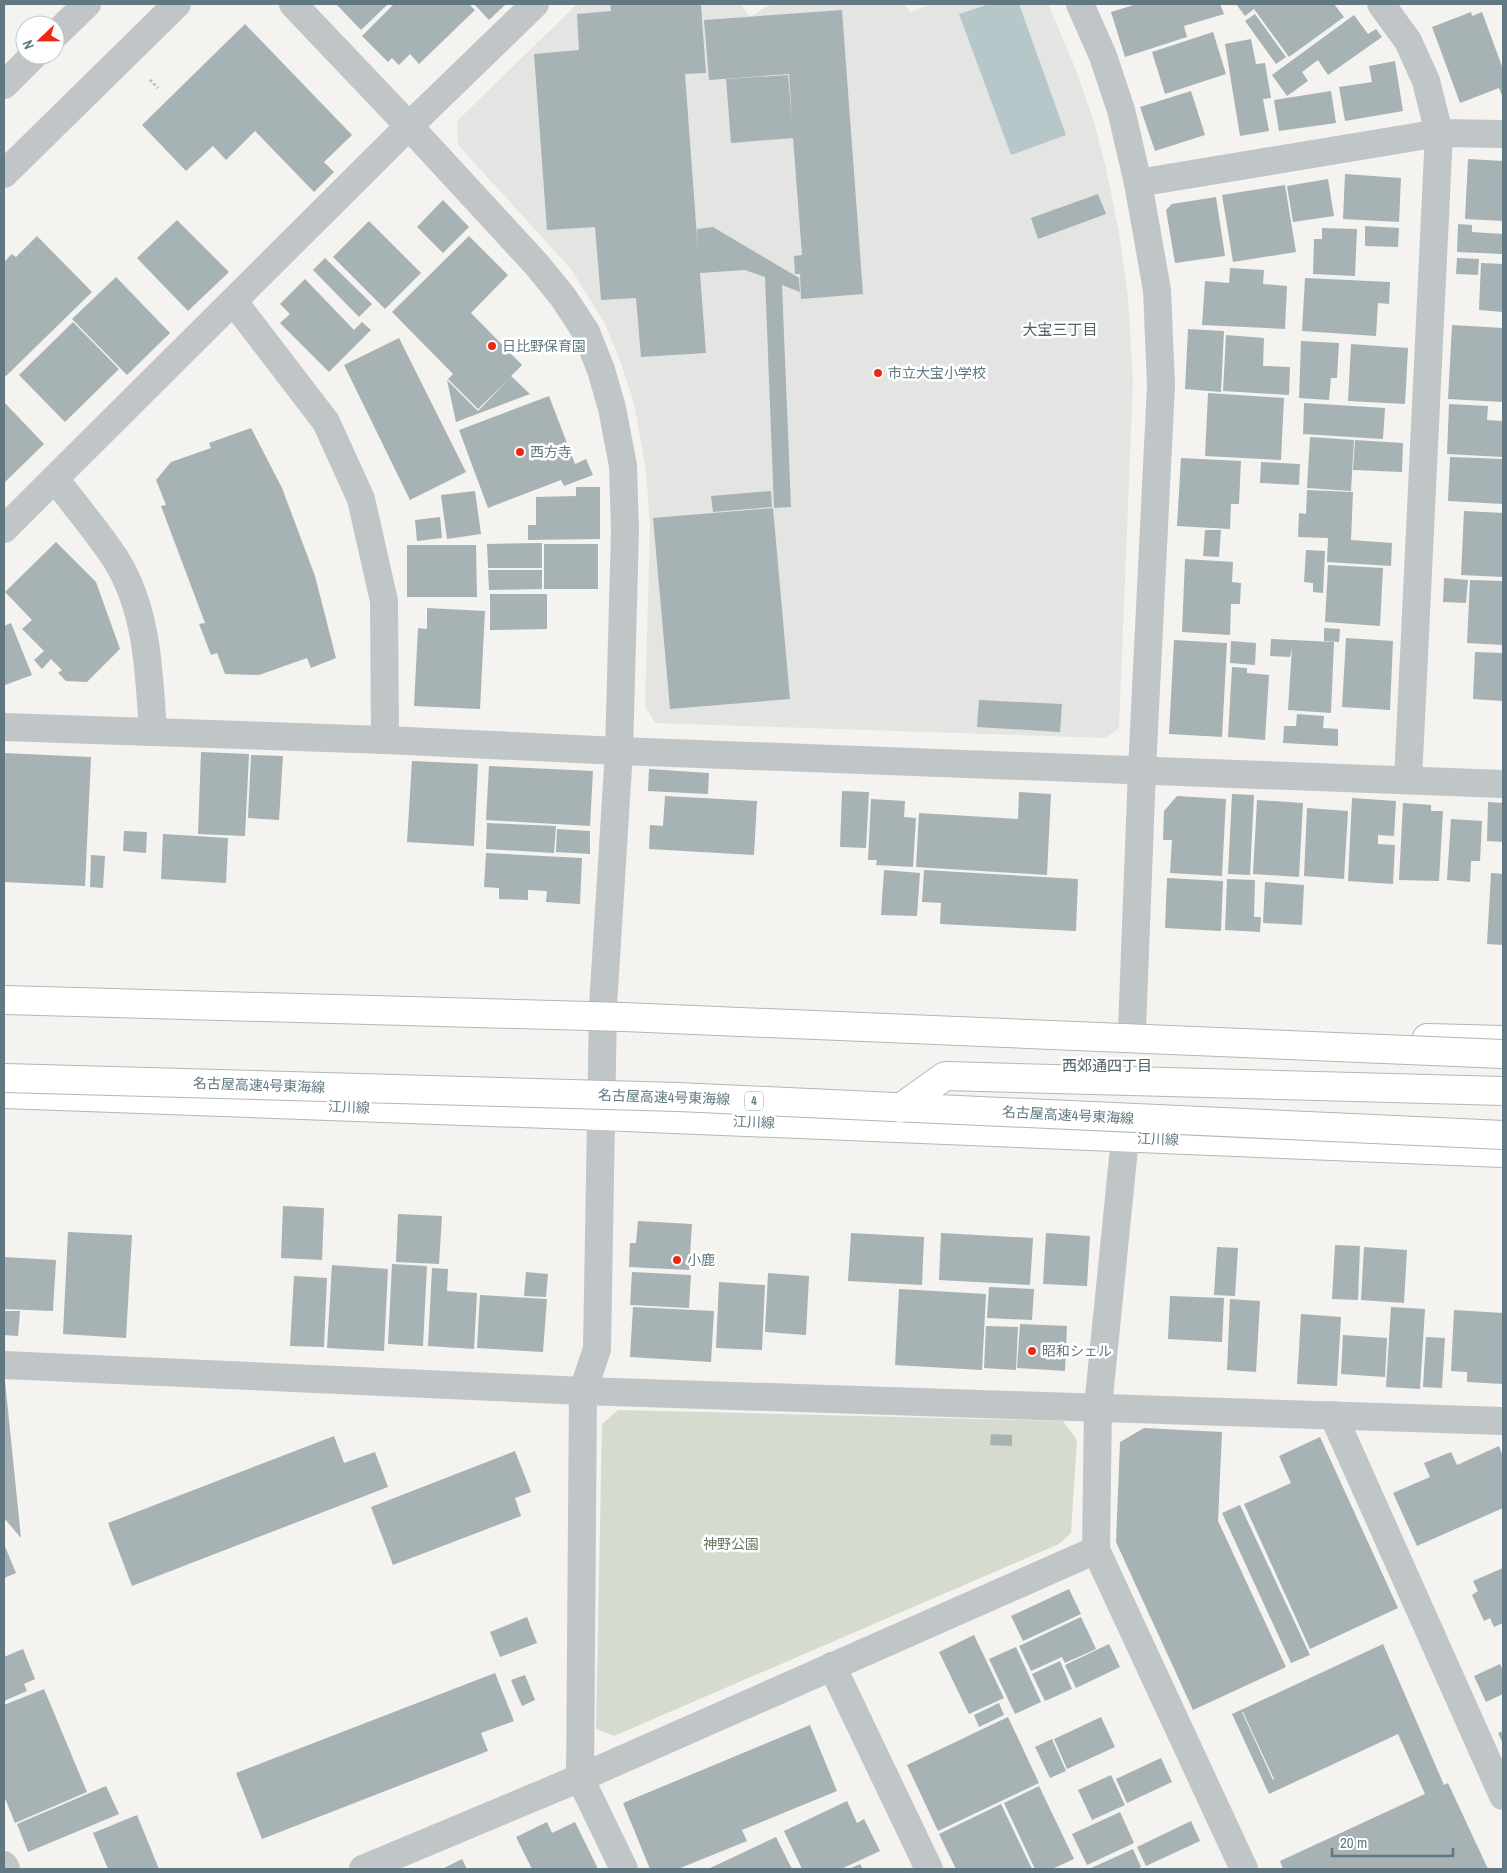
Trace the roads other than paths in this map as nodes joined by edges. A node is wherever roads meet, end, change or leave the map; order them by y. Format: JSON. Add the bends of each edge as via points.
{"nodes":[{"id":1,"x":87,"y":4,"type":"edge"},
{"id":2,"x":177,"y":4,"type":"edge"},
{"id":3,"x":293,"y":4,"type":"edge"},
{"id":4,"x":535,"y":4,"type":"edge"},
{"id":5,"x":1080,"y":4,"type":"edge"},
{"id":6,"x":1381,"y":4,"type":"edge"},
{"id":7,"x":65,"y":25,"type":"edge"},
{"id":8,"x":24,"y":65,"type":"edge"},
{"id":9,"x":4,"y":85,"type":"edge"},
{"id":10,"x":409,"y":126,"type":"junction"},
{"id":11,"x":1439,"y":133,"type":"junction"},
{"id":12,"x":1503,"y":134,"type":"edge"},
{"id":13,"x":4,"y":174,"type":"edge"},
{"id":14,"x":1138,"y":183,"type":"junction"},
{"id":15,"x":234,"y":302,"type":"junction"},
{"id":16,"x":55,"y":479,"type":"junction"},
{"id":17,"x":4,"y":529,"type":"edge"},
{"id":18,"x":4,"y":727,"type":"edge"},
{"id":19,"x":153,"y":732,"type":"junction"},
{"id":20,"x":385,"y":740,"type":"junction"},
{"id":21,"x":619,"y":751,"type":"junction"},
{"id":22,"x":1142,"y":770,"type":"junction"},
{"id":23,"x":1408,"y":780,"type":"junction"},
{"id":24,"x":1503,"y":784,"type":"edge"},
{"id":25,"x":4,"y":986,"type":"edge"},
{"id":26,"x":4,"y":1000,"type":"edge"},
{"id":27,"x":603,"y":1006,"type":"junction"},
{"id":28,"x":1132,"y":1030,"type":"junction"},
{"id":29,"x":1503,"y":1040,"type":"edge"},
{"id":30,"x":1503,"y":1054,"type":"edge"},
{"id":31,"x":4,"y":1078,"type":"edge"},
{"id":32,"x":1503,"y":1091,"type":"edge"},
{"id":33,"x":4,"y":1094,"type":"edge"},
{"id":34,"x":900,"y":1108,"type":"junction"},
{"id":35,"x":602,"y":1116,"type":"junction"},
{"id":36,"x":1503,"y":1135,"type":"edge"},
{"id":37,"x":1125,"y":1138,"type":"junction"},
{"id":38,"x":1503,"y":1153,"type":"edge"},
{"id":39,"x":4,"y":1365,"type":"edge"},
{"id":40,"x":583,"y":1391,"type":"junction"},
{"id":41,"x":1098,"y":1407,"type":"junction"},
{"id":42,"x":1333,"y":1415,"type":"junction"},
{"id":43,"x":1503,"y":1421,"type":"edge"},
{"id":44,"x":1096,"y":1550,"type":"junction"},
{"id":45,"x":832,"y":1666,"type":"junction"},
{"id":46,"x":580,"y":1778,"type":"junction"},
{"id":47,"x":1503,"y":1796,"type":"edge"},
{"id":48,"x":4,"y":1865,"type":"edge"},
{"id":49,"x":6,"y":1869,"type":"edge"},
{"id":50,"x":363,"y":1869,"type":"edge"},
{"id":51,"x":624,"y":1869,"type":"edge"},
{"id":52,"x":929,"y":1869,"type":"edge"},
{"id":53,"x":1244,"y":1869,"type":"edge"}],
"edges":[{"from":1,"to":7,"type":"street"},
{"from":2,"to":13,"type":"street"},
{"from":3,"to":10,"type":"street"},
{"from":4,"to":10,"type":"street"},
{"from":5,"to":14,"type":"street","via":[[1103,56],[1121,110]]},
{"from":6,"to":11,"type":"street","via":[[1408,41],[1426,81]]},
{"from":8,"to":9,"type":"street"},
{"from":10,"to":15,"type":"street"},
{"from":10,"to":21,"type":"street","via":[[563,297],[586,332],[601,370],[623,466],[626,531]]},
{"from":11,"to":12,"type":"street"},
{"from":11,"to":14,"type":"street"},
{"from":11,"to":23,"type":"street"},
{"from":14,"to":22,"type":"street","via":[[1157,290],[1161,385]]},
{"from":15,"to":16,"type":"street"},
{"from":15,"to":20,"type":"street","via":[[326,422],[361,499],[384,601]]},
{"from":16,"to":17,"type":"street"},
{"from":16,"to":19,"type":"street","via":[[116,559],[131,592],[148,657]]},
{"from":18,"to":19,"type":"street"},
{"from":19,"to":20,"type":"street"},
{"from":20,"to":21,"type":"street"},
{"from":21,"to":22,"type":"street"},
{"from":21,"to":27,"type":"street"},
{"from":22,"to":23,"type":"street"},
{"from":22,"to":28,"type":"street"},
{"from":23,"to":24,"type":"street"},
{"from":25,"to":27,"type":"main road"},
{"from":26,"to":30,"type":"main road","bridge":true,"via":[[614,1016]]},
{"from":27,"to":28,"type":"main road"},
{"from":27,"to":35,"type":"street"},
{"from":28,"to":29,"type":"main road"},
{"from":31,"to":34,"type":"main road","name":"名古屋高速4号東海線","number":"4","bridge":true,"via":[[678,1097]]},
{"from":32,"to":34,"type":"main road","bridge":true,"via":[[945,1076]]},
{"from":33,"to":35,"type":"main road","name":"江川線"},
{"from":34,"to":36,"type":"main road","name":"名古屋高速4号東海線","number":"4","bridge":true},
{"from":35,"to":37,"type":"main road","name":"江川線"},
{"from":35,"to":40,"type":"street","via":[[597,1349]]},
{"from":37,"to":38,"type":"main road","name":"江川線"},
{"from":37,"to":41,"type":"street"},
{"from":39,"to":40,"type":"street"},
{"from":40,"to":41,"type":"street"},
{"from":40,"to":46,"type":"street"},
{"from":41,"to":42,"type":"street"},
{"from":41,"to":44,"type":"street"},
{"from":42,"to":43,"type":"street"},
{"from":42,"to":47,"type":"street"},
{"from":44,"to":45,"type":"street"},
{"from":44,"to":53,"type":"street"},
{"from":45,"to":46,"type":"street"},
{"from":45,"to":52,"type":"street"},
{"from":46,"to":50,"type":"street"},
{"from":46,"to":51,"type":"street"},
{"from":48,"to":49,"type":"street"}]}
